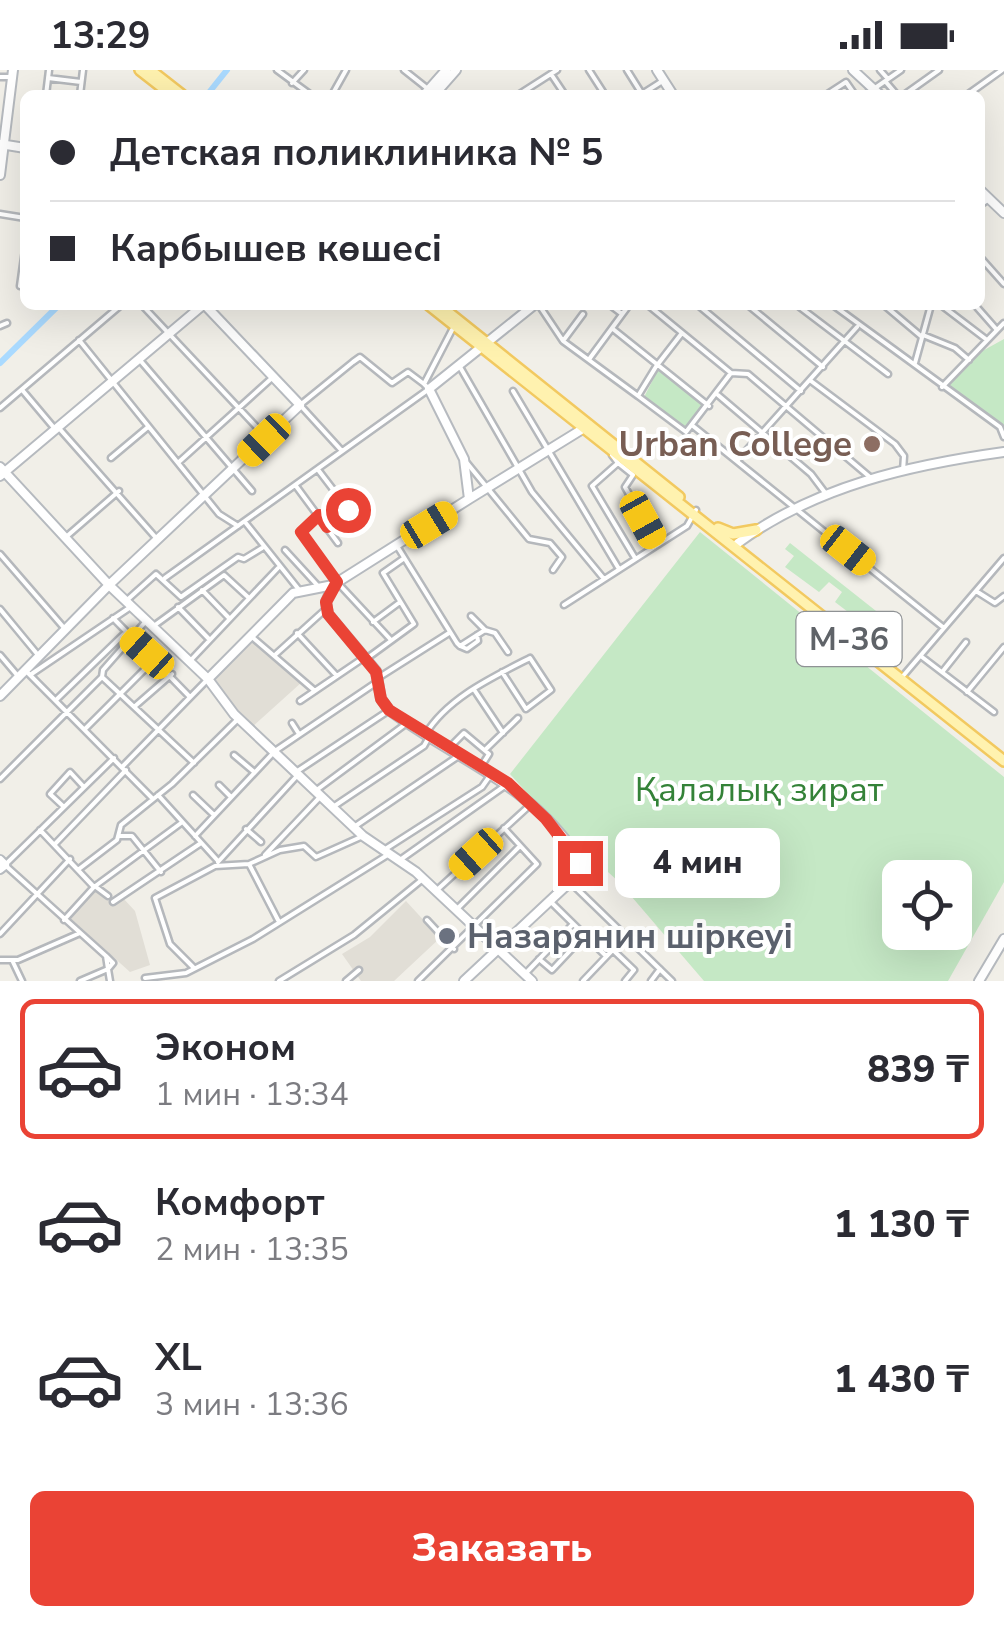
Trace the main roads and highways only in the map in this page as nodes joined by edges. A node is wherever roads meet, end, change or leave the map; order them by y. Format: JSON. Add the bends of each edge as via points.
{"nodes":[{"id":1,"x":140,"y":70,"type":"edge"},
{"id":2,"x":150,"y":70,"type":"edge"},
{"id":3,"x":168,"y":90,"type":"edge"},
{"id":4,"x":170,"y":90,"type":"edge"},
{"id":5,"x":430,"y":310,"type":"edge"},
{"id":6,"x":440,"y":310,"type":"edge"},
{"id":7,"x":449,"y":328,"type":"junction"},
{"id":8,"x":470,"y":335,"type":"junction"},
{"id":9,"x":497,"y":336,"type":"road end"},
{"id":10,"x":587,"y":428,"type":"junction"},
{"id":11,"x":695,"y":513,"type":"junction"},
{"id":12,"x":718,"y":528,"type":"junction"},
{"id":13,"x":756,"y":530,"type":"road end"},
{"id":14,"x":902,"y":677,"type":"junction"},
{"id":15,"x":1004,"y":757,"type":"edge"}],
"edges":[{"from":1,"to":3,"type":"main road"},
{"from":2,"to":4,"type":"main road"},
{"from":5,"to":7,"type":"main road"},
{"from":6,"to":7,"type":"main road"},
{"from":6,"to":8,"type":"main road","number":"M-36"},
{"from":7,"to":8,"type":"main road"},
{"from":8,"to":9,"type":"main road"},
{"from":8,"to":10,"type":"main road","number":"M-36"},
{"from":10,"to":11,"type":"main road","number":"M-36"},
{"from":10,"to":11,"type":"main road","number":"M-36"},
{"from":11,"to":12,"type":"main road","number":"M-36"},
{"from":11,"to":14,"type":"main road","number":"M-36"},
{"from":12,"to":13,"type":"main road"},
{"from":12,"to":14,"type":"main road","number":"M-36"},
{"from":14,"to":15,"type":"main road","number":"M-36"}]}
